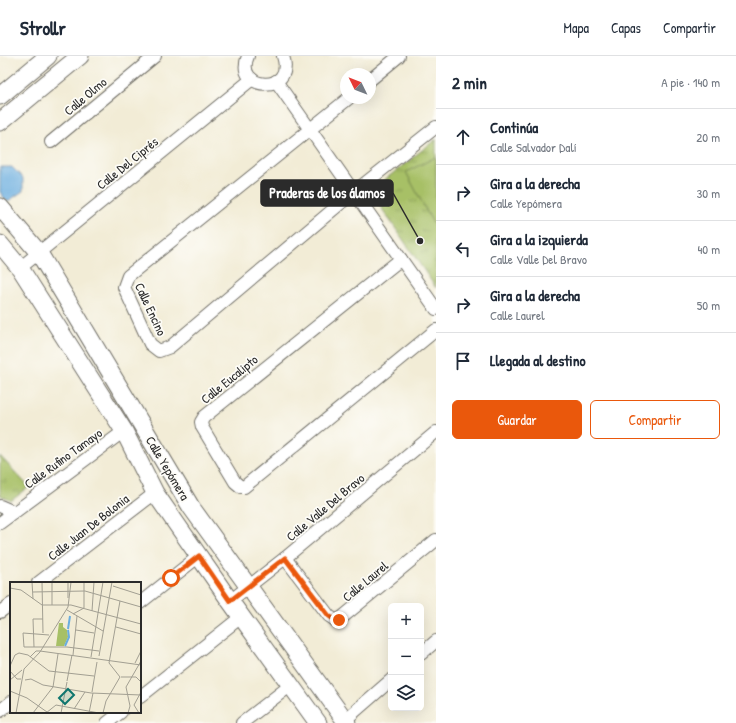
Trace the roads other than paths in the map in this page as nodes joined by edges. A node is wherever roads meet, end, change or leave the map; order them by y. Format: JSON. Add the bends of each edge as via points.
{"nodes":[{"id":1,"x":48,"y":56,"type":"edge"},
{"id":2,"x":80,"y":56,"type":"edge"},
{"id":3,"x":155,"y":56,"type":"edge"},
{"id":4,"x":248,"y":56,"type":"edge"},
{"id":5,"x":283,"y":56,"type":"edge"},
{"id":6,"x":399,"y":56,"type":"edge"},
{"id":7,"x":376,"y":75,"type":"edge"},
{"id":8,"x":252,"y":79,"type":"junction"},
{"id":9,"x":276,"y":81,"type":"junction"},
{"id":10,"x":0,"y":96,"type":"edge"},
{"id":11,"x":342,"y":104,"type":"edge"},
{"id":12,"x":0,"y":122,"type":"edge"},
{"id":13,"x":436,"y":127,"type":"edge"},
{"id":14,"x":311,"y":130,"type":"junction"},
{"id":15,"x":51,"y":142,"type":"dead end"},
{"id":16,"x":354,"y":192,"type":"junction"},
{"id":17,"x":0,"y":207,"type":"edge"},
{"id":18,"x":0,"y":244,"type":"edge"},
{"id":19,"x":39,"y":253,"type":"junction"},
{"id":20,"x":401,"y":259,"type":"junction"},
{"id":21,"x":20,"y":268,"type":"junction"},
{"id":22,"x":436,"y":309,"type":"edge"},
{"id":23,"x":436,"y":330,"type":"edge"},
{"id":24,"x":124,"y":431,"type":"junction"},
{"id":25,"x":436,"y":432,"type":"edge"},
{"id":26,"x":155,"y":493,"type":"junction"},
{"id":27,"x":0,"y":506,"type":"edge"},
{"id":28,"x":14,"y":512,"type":"junction"},
{"id":29,"x":0,"y":523,"type":"edge"},
{"id":30,"x":436,"y":540,"type":"edge"},
{"id":31,"x":199,"y":556,"type":"junction"},
{"id":32,"x":285,"y":558,"type":"junction"},
{"id":33,"x":39,"y":582,"type":"edge"},
{"id":34,"x":248,"y":586,"type":"junction"},
{"id":35,"x":141,"y":601,"type":"edge"},
{"id":36,"x":230,"y":601,"type":"junction"},
{"id":37,"x":10,"y":605,"type":"edge"},
{"id":38,"x":0,"y":612,"type":"edge"},
{"id":39,"x":241,"y":617,"type":"junction"},
{"id":40,"x":436,"y":641,"type":"edge"},
{"id":41,"x":424,"y":651,"type":"edge"},
{"id":42,"x":388,"y":683,"type":"edge"},
{"id":43,"x":291,"y":685,"type":"junction"},
{"id":44,"x":141,"y":696,"type":"edge"},
{"id":45,"x":10,"y":703,"type":"edge"},
{"id":46,"x":0,"y":711,"type":"edge"},
{"id":47,"x":120,"y":713,"type":"edge"},
{"id":48,"x":346,"y":721,"type":"edge"},
{"id":49,"x":107,"y":723,"type":"edge"},
{"id":50,"x":242,"y":723,"type":"edge"},
{"id":51,"x":318,"y":723,"type":"edge"}],
"edges":[{"from":1,"to":10,"type":"main road"},
{"from":2,"to":12,"type":"main road"},
{"from":3,"to":15,"type":"street","name":"Calle Olmo"},
{"from":4,"to":8,"type":"street","via":[[246,69]]},
{"from":5,"to":9,"type":"street","via":[[285,67]]},
{"from":6,"to":7,"type":"street"},
{"from":8,"to":9,"type":"street","via":[[264,84]]},
{"from":8,"to":19,"type":"street","name":"Calle Del Ciprés"},
{"from":9,"to":14,"type":"street"},
{"from":11,"to":14,"type":"street","name":"Calle Encino"},
{"from":13,"to":16,"type":"street","name":"Calle Encino"},
{"from":14,"to":16,"type":"street"},
{"from":14,"to":16,"type":"street","name":"Calle Encino","via":[[125,280],[124,287],[150,344],[159,351],[170,347]]},
{"from":16,"to":20,"type":"street"},
{"from":17,"to":19,"type":"main road","name":"Calle Yepómera"},
{"from":18,"to":21,"type":"main road","name":"Calle Yepómera"},
{"from":19,"to":21,"type":"street","name":"Calle Del Ciprés"},
{"from":19,"to":34,"type":"main road","name":"Calle Yepómera","via":[[191,508]]},
{"from":20,"to":22,"type":"street"},
{"from":20,"to":23,"type":"street","name":"Calle Eucalipto","via":[[204,417],[201,425],[235,482],[244,487]]},
{"from":21,"to":24,"type":"main road","name":"Calle Yepómera"},
{"from":24,"to":26,"type":"main road","name":"Calle Yepómera"},
{"from":24,"to":28,"type":"street","name":"Calle Rufino Tamayo"},
{"from":25,"to":32,"type":"street","name":"Calle Valle Del Bravo"},
{"from":26,"to":31,"type":"main road","name":"Calle Yepómera"},
{"from":26,"to":33,"type":"street","name":"Calle Juan De Bolonia"},
{"from":27,"to":28,"type":"street"},
{"from":28,"to":29,"type":"street","name":"Calle Rufino Tamayo"},
{"from":30,"to":32,"type":"street","name":"Calle Laurel","via":[[339,620],[329,616]]},
{"from":31,"to":35,"type":"street"},
{"from":31,"to":36,"type":"main road","name":"Calle Yepómera"},
{"from":32,"to":34,"type":"street","name":"Calle Valle Del Bravo"},
{"from":34,"to":36,"type":"street","name":"Calle Valle Del Bravo"},
{"from":34,"to":48,"type":"main road","name":"Calle Yepómera"},
{"from":36,"to":39,"type":"main road","name":"Calle Yepómera"},
{"from":37,"to":38,"type":"street"},
{"from":39,"to":43,"type":"main road","name":"Calle Yepómera"},
{"from":39,"to":44,"type":"street"},
{"from":40,"to":41,"type":"street"},
{"from":42,"to":48,"type":"street"},
{"from":43,"to":50,"type":"street"},
{"from":43,"to":51,"type":"main road","name":"Calle Yepómera"},
{"from":45,"to":46,"type":"street"},
{"from":47,"to":49,"type":"street"}]}
